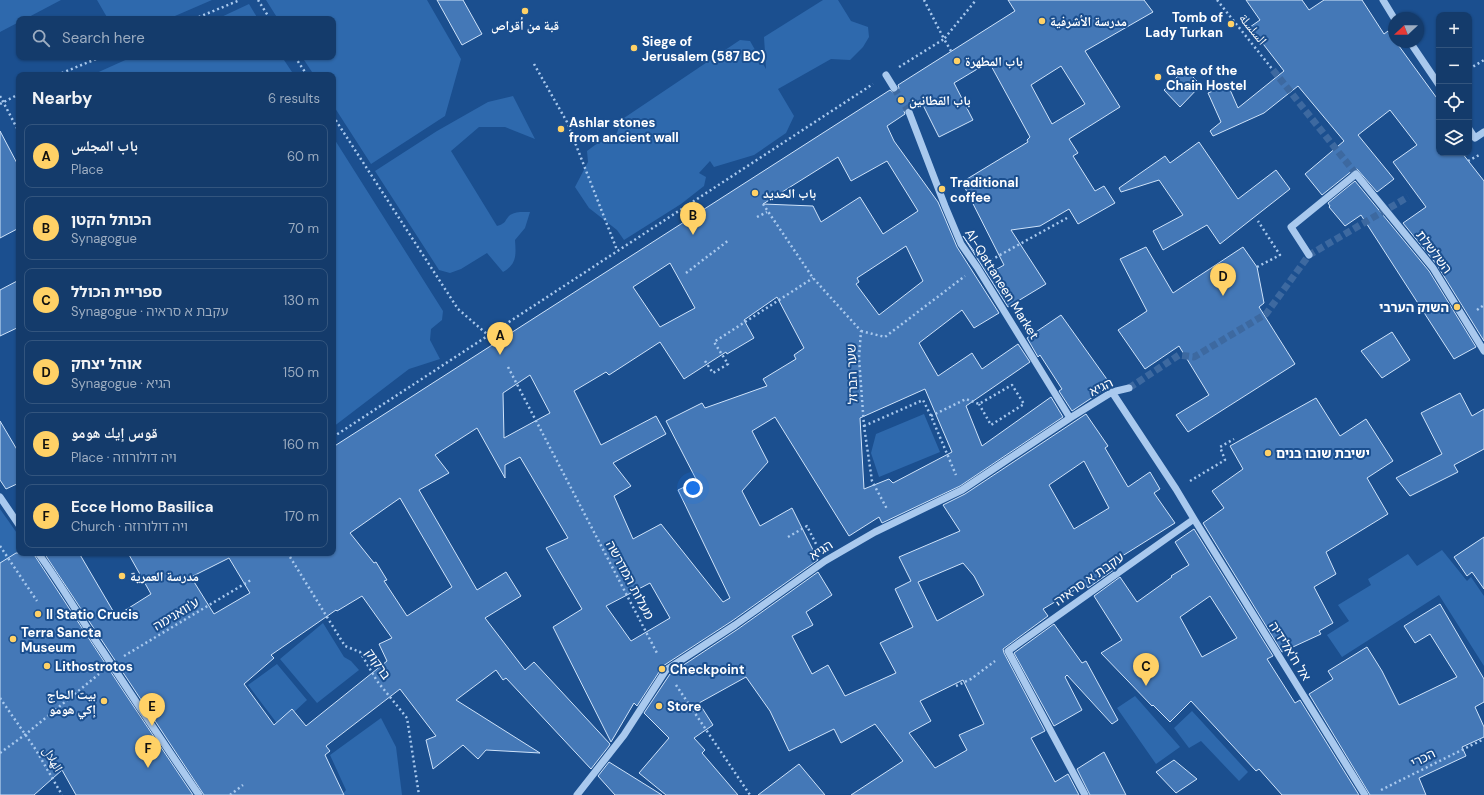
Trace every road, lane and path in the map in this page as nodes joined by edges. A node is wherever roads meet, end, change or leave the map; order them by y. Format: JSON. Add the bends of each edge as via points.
{"nodes":[{"id":1,"x":240,"y":0,"type":"edge"},
{"id":2,"x":258,"y":0,"type":"edge"},
{"id":3,"x":924,"y":0,"type":"edge"},
{"id":4,"x":976,"y":0,"type":"edge"},
{"id":5,"x":1217,"y":0,"type":"edge"},
{"id":6,"x":1382,"y":0,"type":"edge"},
{"id":7,"x":1390,"y":12,"type":"edge"},
{"id":8,"x":201,"y":16,"type":"edge"},
{"id":9,"x":268,"y":16,"type":"edge"},
{"id":10,"x":944,"y":39,"type":"junction"},
{"id":11,"x":1414,"y":48,"type":"edge"},
{"id":12,"x":952,"y":51,"type":"dead end"},
{"id":13,"x":94,"y":60,"type":"edge"},
{"id":14,"x":297,"y":60,"type":"edge"},
{"id":15,"x":1484,"y":60,"type":"edge"},
{"id":16,"x":534,"y":64,"type":"dead end"},
{"id":17,"x":1472,"y":67,"type":"edge"},
{"id":18,"x":1273,"y":70,"type":"tunnel mouth"},
{"id":19,"x":64,"y":72,"type":"edge"},
{"id":20,"x":305,"y":72,"type":"edge"},
{"id":21,"x":886,"y":75,"type":"junction"},
{"id":22,"x":1438,"y":84,"type":"edge"},
{"id":23,"x":894,"y":88,"type":"tunnel mouth"},
{"id":24,"x":0,"y":96,"type":"edge"},
{"id":25,"x":16,"y":96,"type":"edge"},
{"id":26,"x":3,"y":102,"type":"junction"},
{"id":27,"x":0,"y":104,"type":"edge"},
{"id":28,"x":909,"y":112,"type":"tunnel mouth"},
{"id":29,"x":336,"y":121,"type":"edge"},
{"id":30,"x":16,"y":126,"type":"edge"},
{"id":31,"x":1484,"y":132,"type":"edge"},
{"id":32,"x":1472,"y":134,"type":"edge"},
{"id":33,"x":1484,"y":153,"type":"edge"},
{"id":34,"x":1468,"y":161,"type":"dead end"},
{"id":35,"x":763,"y":204,"type":"dead end"},
{"id":36,"x":767,"y":212,"type":"junction"},
{"id":37,"x":757,"y":218,"type":"dead end"},
{"id":38,"x":1067,"y":218,"type":"dead end"},
{"id":39,"x":1258,"y":221,"type":"dead end"},
{"id":40,"x":729,"y":240,"type":"dead end"},
{"id":41,"x":617,"y":250,"type":"junction"},
{"id":42,"x":1309,"y":255,"type":"dead end"},
{"id":43,"x":977,"y":267,"type":"junction"},
{"id":44,"x":1258,"y":267,"type":"dead end"},
{"id":45,"x":686,"y":273,"type":"dead end"},
{"id":46,"x":813,"y":278,"type":"junction"},
{"id":47,"x":861,"y":331,"type":"junction"},
{"id":48,"x":488,"y":335,"type":"junction"},
{"id":49,"x":493,"y":343,"type":"dead end"},
{"id":50,"x":1484,"y":351,"type":"edge"},
{"id":51,"x":705,"y":362,"type":"dead end"},
{"id":52,"x":508,"y":367,"type":"dead end"},
{"id":53,"x":1129,"y":388,"type":"tunnel mouth"},
{"id":54,"x":1112,"y":392,"type":"junction"},
{"id":55,"x":980,"y":404,"type":"junction"},
{"id":56,"x":931,"y":416,"type":"junction"},
{"id":57,"x":1070,"y":418,"type":"junction"},
{"id":58,"x":864,"y":426,"type":"junction"},
{"id":59,"x":336,"y":435,"type":"edge"},
{"id":60,"x":1234,"y":439,"type":"dead end"},
{"id":61,"x":1176,"y":489,"type":"junction"},
{"id":62,"x":962,"y":490,"type":"junction"},
{"id":63,"x":0,"y":497,"type":"edge"},
{"id":64,"x":1194,"y":519,"type":"junction"},
{"id":65,"x":16,"y":521,"type":"edge"},
{"id":66,"x":895,"y":523,"type":"junction"},
{"id":67,"x":788,"y":537,"type":"dead end"},
{"id":68,"x":0,"y":546,"type":"edge"},
{"id":69,"x":40,"y":556,"type":"edge"},
{"id":70,"x":290,"y":557,"type":"dead end"},
{"id":71,"x":825,"y":561,"type":"junction"},
{"id":72,"x":251,"y":580,"type":"dead end"},
{"id":73,"x":37,"y":601,"type":"dead end"},
{"id":74,"x":1008,"y":651,"type":"junction"},
{"id":75,"x":111,"y":664,"type":"junction"},
{"id":76,"x":666,"y":670,"type":"junction"},
{"id":77,"x":956,"y":686,"type":"dead end"},
{"id":78,"x":0,"y":698,"type":"edge"},
{"id":79,"x":26,"y":734,"type":"junction"},
{"id":80,"x":1484,"y":739,"type":"edge"},
{"id":81,"x":0,"y":753,"type":"edge"},
{"id":82,"x":243,"y":785,"type":"dead end"},
{"id":83,"x":1379,"y":792,"type":"dead end"},
{"id":84,"x":62,"y":795,"type":"edge"},
{"id":85,"x":199,"y":795,"type":"edge"},
{"id":86,"x":230,"y":795,"type":"edge"},
{"id":87,"x":419,"y":795,"type":"edge"},
{"id":88,"x":577,"y":795,"type":"edge"},
{"id":89,"x":750,"y":795,"type":"edge"},
{"id":90,"x":1085,"y":795,"type":"edge"},
{"id":91,"x":1365,"y":795,"type":"edge"}],
"edges":[{"from":1,"to":8,"type":"path"},
{"from":2,"to":9,"type":"path"},
{"from":3,"to":10,"type":"path"},
{"from":4,"to":10,"type":"path"},
{"from":5,"to":18,"type":"path","name":"السلسلة"},
{"from":6,"to":7,"type":"street"},
{"from":10,"to":12,"type":"path"},
{"from":10,"to":21,"type":"path"},
{"from":11,"to":22,"type":"street"},
{"from":13,"to":19,"type":"path"},
{"from":14,"to":20,"type":"path"},
{"from":15,"to":17,"type":"path"},
{"from":16,"to":41,"type":"path","via":[[567,122]]},
{"from":21,"to":23,"type":"street"},
{"from":21,"to":41,"type":"path"},
{"from":24,"to":26,"type":"path"},
{"from":25,"to":26,"type":"path"},
{"from":26,"to":27,"type":"path"},
{"from":26,"to":30,"type":"path"},
{"from":28,"to":43,"type":"street","name":"Al-Qattaneen Market","via":[[961,244]]},
{"from":29,"to":48,"type":"path","via":[[458,309]]},
{"from":31,"to":32,"type":"street","via":[[1475,138]]},
{"from":33,"to":34,"type":"path"},
{"from":35,"to":36,"type":"path","name":"שער הברזל"},
{"from":36,"to":37,"type":"path"},
{"from":36,"to":46,"type":"path","name":"שער הברזל"},
{"from":38,"to":43,"type":"path"},
{"from":39,"to":44,"type":"path","via":[[1280,255]]},
{"from":40,"to":45,"type":"path"},
{"from":41,"to":48,"type":"path"},
{"from":42,"to":50,"type":"street","name":"השלשלת","via":[[1291,227],[1356,174],[1433,268]]},
{"from":43,"to":47,"type":"path","via":[[885,337]]},
{"from":43,"to":57,"type":"street","name":"Al-Qattaneen Market"},
{"from":46,"to":47,"type":"path","name":"שער הברזל"},
{"from":46,"to":51,"type":"path","via":[[714,342],[728,364],[712,373]]},
{"from":47,"to":58,"type":"path","name":"שער הברזל","via":[[859,358]]},
{"from":48,"to":49,"type":"path"},
{"from":48,"to":59,"type":"path"},
{"from":52,"to":76,"type":"path","name":"מעלות המדרשה"},
{"from":53,"to":54,"type":"street","name":"הגיא"},
{"from":54,"to":57,"type":"street","name":"הגיא"},
{"from":54,"to":61,"type":"street"},
{"from":55,"to":55,"type":"path","via":[[1012,385],[1024,404],[992,425]]},
{"from":55,"to":56,"type":"path","via":[[966,399]]},
{"from":56,"to":58,"type":"path","via":[[923,400]]},
{"from":56,"to":62,"type":"path"},
{"from":57,"to":62,"type":"street","name":"הגיא"},
{"from":58,"to":66,"type":"path","name":"שער הברזל","via":[[872,481]]},
{"from":60,"to":61,"type":"path","via":[[1220,447],[1225,460]]},
{"from":61,"to":64,"type":"street"},
{"from":62,"to":66,"type":"street","name":"הגיא"},
{"from":63,"to":65,"type":"street"},
{"from":64,"to":74,"type":"street","name":"עקבת א סראיה"},
{"from":64,"to":91,"type":"street","name":"אל ח'אלידיה"},
{"from":66,"to":71,"type":"street","name":"הגיא","via":[[874,532]]},
{"from":67,"to":71,"type":"path","via":[[807,526]]},
{"from":68,"to":73,"type":"path"},
{"from":69,"to":75,"type":"street","via":[[61,584]]},
{"from":70,"to":87,"type":"path","name":"ברקוק","via":[[346,646],[360,652],[377,681],[407,718]]},
{"from":71,"to":76,"type":"street","name":"הגיא"},
{"from":72,"to":75,"type":"path","name":"ע'וואנימה"},
{"from":74,"to":77,"type":"path"},
{"from":74,"to":90,"type":"street"},
{"from":75,"to":79,"type":"path","name":"ע'וואנימה"},
{"from":75,"to":85,"type":"street"},
{"from":76,"to":88,"type":"street","name":"הגיא","via":[[624,735]]},
{"from":76,"to":89,"type":"path","name":"מעלות המדרשה"},
{"from":78,"to":79,"type":"path","name":"الهلال"},
{"from":79,"to":81,"type":"path","name":"ע'וואנימה"},
{"from":79,"to":84,"type":"path","name":"الهلال"},
{"from":80,"to":83,"type":"path","name":"הכרי"},
{"from":82,"to":86,"type":"path"}]}
